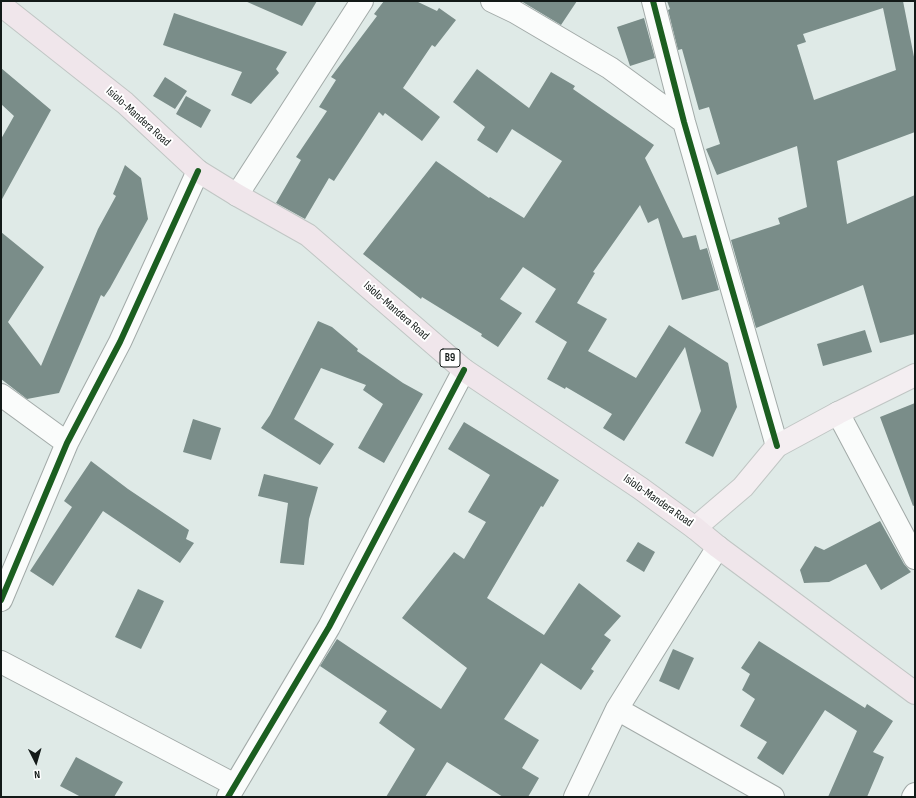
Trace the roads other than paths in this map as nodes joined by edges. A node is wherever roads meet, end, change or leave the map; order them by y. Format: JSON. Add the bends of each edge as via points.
{"nodes":[{"id":1,"x":362,"y":1,"type":"edge"},
{"id":2,"x":492,"y":1,"type":"edge"},
{"id":3,"x":653,"y":1,"type":"edge"},
{"id":4,"x":1,"y":5,"type":"edge"},
{"id":5,"x":684,"y":122,"type":"junction"},
{"id":6,"x":198,"y":171,"type":"junction"},
{"id":7,"x":237,"y":195,"type":"junction"},
{"id":8,"x":464,"y":370,"type":"junction"},
{"id":9,"x":915,"y":375,"type":"edge"},
{"id":10,"x":1,"y":395,"type":"edge"},
{"id":11,"x":838,"y":413,"type":"junction"},
{"id":12,"x":67,"y":443,"type":"junction"},
{"id":13,"x":776,"y":446,"type":"junction"},
{"id":14,"x":695,"y":528,"type":"junction"},
{"id":15,"x":718,"y":547,"type":"junction"},
{"id":16,"x":915,"y":558,"type":"edge"},
{"id":17,"x":1,"y":600,"type":"edge"},
{"id":18,"x":1,"y":662,"type":"edge"},
{"id":19,"x":915,"y":692,"type":"edge"},
{"id":20,"x":617,"y":709,"type":"junction"},
{"id":21,"x":232,"y":791,"type":"edge"},
{"id":22,"x":915,"y":794,"type":"edge"},
{"id":23,"x":575,"y":797,"type":"edge"},
{"id":24,"x":773,"y":797,"type":"edge"},
{"id":25,"x":913,"y":797,"type":"edge"}],
"edges":[{"from":1,"to":7,"type":"street"},
{"from":2,"to":5,"type":"street","via":[[610,68]]},
{"from":3,"to":5,"type":"street"},
{"from":4,"to":6,"type":"highway","name":"Isiolo-Mandera Road","number":"B9","via":[[125,103]]},
{"from":5,"to":13,"type":"street"},
{"from":6,"to":7,"type":"highway","name":"Isiolo-Mandera Road","number":"B9"},
{"from":6,"to":12,"type":"street","via":[[120,342]]},
{"from":7,"to":8,"type":"highway","name":"Isiolo-Mandera Road","number":"B9","via":[[308,235]]},
{"from":8,"to":14,"type":"highway","name":"Isiolo-Mandera Road","number":"B9"},
{"from":8,"to":21,"type":"street","via":[[329,627]]},
{"from":9,"to":11,"type":"main road"},
{"from":10,"to":12,"type":"street"},
{"from":11,"to":13,"type":"main road"},
{"from":11,"to":16,"type":"street"},
{"from":12,"to":17,"type":"street"},
{"from":13,"to":14,"type":"main road","via":[[743,487]]},
{"from":14,"to":15,"type":"highway","name":"Isiolo-Mandera Road","number":"B9"},
{"from":15,"to":19,"type":"highway","name":"Isiolo-Mandera Road","number":"B9"},
{"from":15,"to":20,"type":"street"},
{"from":18,"to":21,"type":"street"},
{"from":20,"to":23,"type":"street"},
{"from":20,"to":24,"type":"street"},
{"from":22,"to":25,"type":"street"}]}
